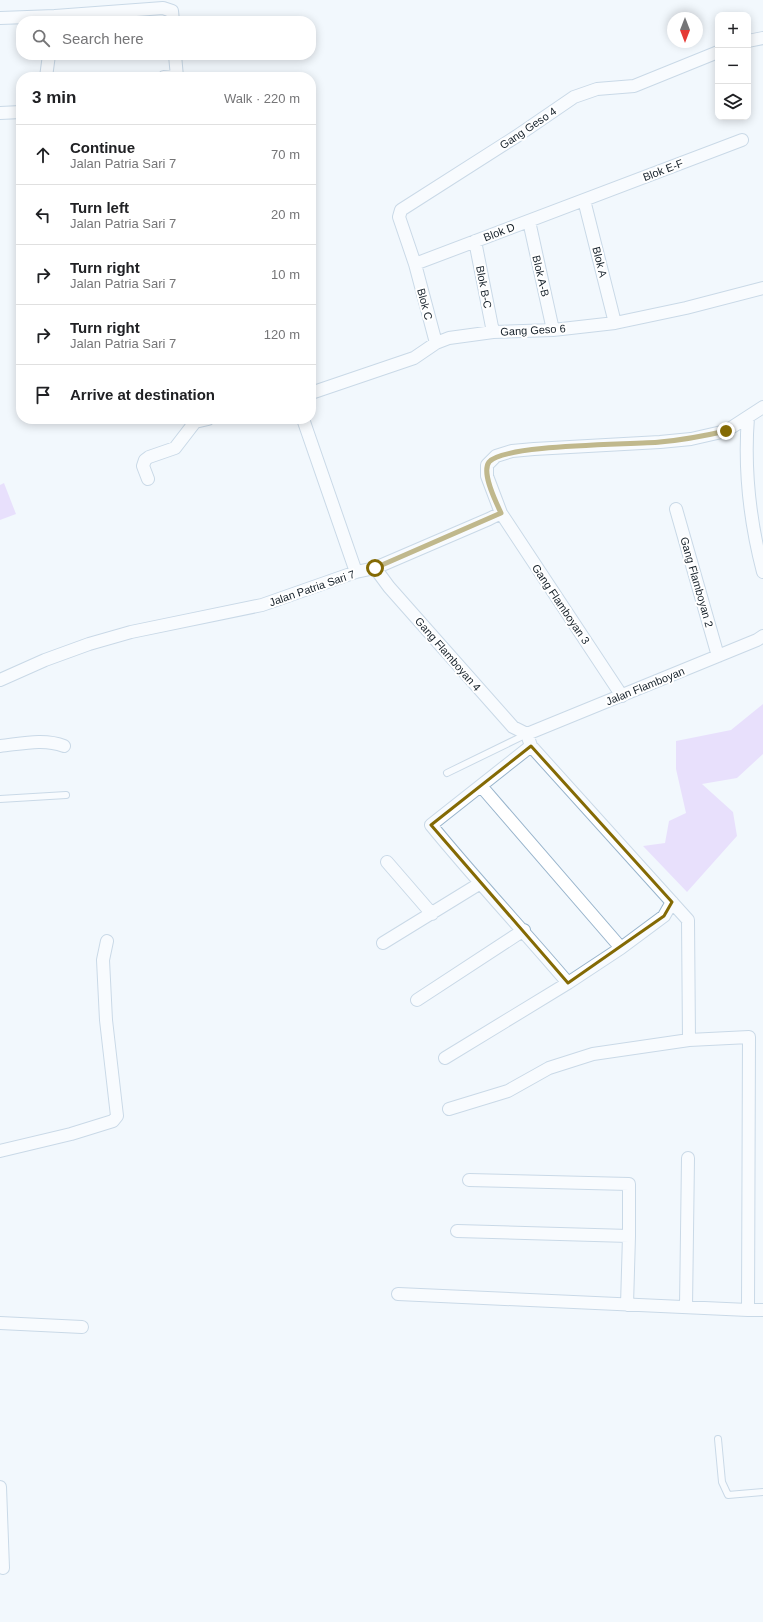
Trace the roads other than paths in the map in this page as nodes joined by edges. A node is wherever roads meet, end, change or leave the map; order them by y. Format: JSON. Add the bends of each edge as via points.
{"nodes":[{"id":1,"x":76,"y":16,"type":"edge"},
{"id":2,"x":172,"y":16,"type":"edge"},
{"id":3,"x":0,"y":18,"type":"edge"},
{"id":4,"x":16,"y":18,"type":"edge"},
{"id":5,"x":763,"y":38,"type":"edge"},
{"id":6,"x":751,"y":40,"type":"edge"},
{"id":7,"x":715,"y":53,"type":"edge"},
{"id":8,"x":48,"y":60,"type":"edge"},
{"id":9,"x":175,"y":60,"type":"edge"},
{"id":10,"x":47,"y":72,"type":"edge"},
{"id":11,"x":177,"y":72,"type":"edge"},
{"id":12,"x":16,"y":112,"type":"edge"},
{"id":13,"x":0,"y":113,"type":"edge"},
{"id":14,"x":742,"y":140,"type":"dead end"},
{"id":15,"x":584,"y":200,"type":"junction"},
{"id":16,"x":528,"y":221,"type":"junction"},
{"id":17,"x":475,"y":241,"type":"junction"},
{"id":18,"x":415,"y":264,"type":"junction"},
{"id":19,"x":763,"y":288,"type":"edge"},
{"id":20,"x":615,"y":323,"type":"junction"},
{"id":21,"x":553,"y":330,"type":"junction"},
{"id":22,"x":493,"y":332,"type":"junction"},
{"id":23,"x":436,"y":344,"type":"junction"},
{"id":24,"x":316,"y":391,"type":"edge"},
{"id":25,"x":763,"y":407,"type":"edge"},
{"id":26,"x":748,"y":417,"type":"junction"},
{"id":27,"x":193,"y":424,"type":"edge"},
{"id":28,"x":305,"y":424,"type":"edge"},
{"id":29,"x":148,"y":479,"type":"dead end"},
{"id":30,"x":676,"y":509,"type":"dead end"},
{"id":31,"x":501,"y":513,"type":"junction"},
{"id":32,"x":760,"y":539,"type":"edge"},
{"id":33,"x":375,"y":568,"type":"junction"},
{"id":34,"x":356,"y":572,"type":"junction"},
{"id":35,"x":763,"y":572,"type":"edge"},
{"id":36,"x":763,"y":636,"type":"edge"},
{"id":37,"x":718,"y":656,"type":"junction"},
{"id":38,"x":0,"y":680,"type":"edge"},
{"id":39,"x":622,"y":696,"type":"junction"},
{"id":40,"x":527,"y":734,"type":"junction"},
{"id":41,"x":0,"y":746,"type":"edge"},
{"id":42,"x":64,"y":746,"type":"dead end"},
{"id":43,"x":531,"y":746,"type":"junction"},
{"id":44,"x":446,"y":773,"type":"dead end"},
{"id":45,"x":481,"y":786,"type":"junction"},
{"id":46,"x":66,"y":796,"type":"dead end"},
{"id":47,"x":0,"y":799,"type":"edge"},
{"id":48,"x":387,"y":862,"type":"dead end"},
{"id":49,"x":479,"y":884,"type":"junction"},
{"id":50,"x":672,"y":902,"type":"junction"},
{"id":51,"x":432,"y":914,"type":"junction"},
{"id":52,"x":524,"y":930,"type":"junction"},
{"id":53,"x":107,"y":941,"type":"dead end"},
{"id":54,"x":383,"y":943,"type":"dead end"},
{"id":55,"x":621,"y":948,"type":"junction"},
{"id":56,"x":568,"y":984,"type":"junction"},
{"id":57,"x":417,"y":1000,"type":"dead end"},
{"id":58,"x":689,"y":1040,"type":"junction"},
{"id":59,"x":445,"y":1058,"type":"dead end"},
{"id":60,"x":449,"y":1109,"type":"dead end"},
{"id":61,"x":0,"y":1151,"type":"edge"},
{"id":62,"x":688,"y":1158,"type":"dead end"},
{"id":63,"x":469,"y":1180,"type":"dead end"},
{"id":64,"x":457,"y":1231,"type":"dead end"},
{"id":65,"x":629,"y":1236,"type":"junction"},
{"id":66,"x":398,"y":1294,"type":"dead end"},
{"id":67,"x":627,"y":1305,"type":"junction"},
{"id":68,"x":686,"y":1307,"type":"junction"},
{"id":69,"x":748,"y":1310,"type":"junction"},
{"id":70,"x":763,"y":1310,"type":"edge"},
{"id":71,"x":0,"y":1323,"type":"edge"},
{"id":72,"x":82,"y":1327,"type":"dead end"},
{"id":73,"x":718,"y":1439,"type":"dead end"},
{"id":74,"x":0,"y":1487,"type":"edge"},
{"id":75,"x":763,"y":1492,"type":"edge"},
{"id":76,"x":4,"y":1568,"type":"dead end"}],
"edges":[{"from":1,"to":2,"type":"street","via":[[163,8],[172,11]]},
{"from":3,"to":4,"type":"street"},
{"from":5,"to":6,"type":"street"},
{"from":7,"to":18,"type":"street","name":"Gang Geso 4","via":[[634,86],[597,89],[574,97],[404,208],[399,214]]},
{"from":8,"to":10,"type":"street"},
{"from":9,"to":11,"type":"street"},
{"from":12,"to":13,"type":"street"},
{"from":14,"to":15,"type":"street","name":"Blok E-F"},
{"from":15,"to":16,"type":"street","name":"Blok D"},
{"from":15,"to":20,"type":"street","name":"Blok A"},
{"from":16,"to":17,"type":"street","name":"Blok D"},
{"from":16,"to":21,"type":"street","name":"Blok A-B"},
{"from":17,"to":18,"type":"street","name":"Blok D"},
{"from":17,"to":22,"type":"street","name":"Blok B-C"},
{"from":18,"to":23,"type":"street","name":"Blok C"},
{"from":19,"to":20,"type":"street","name":"Gang Geso 6"},
{"from":20,"to":21,"type":"street","name":"Gang Geso 6"},
{"from":21,"to":22,"type":"street","name":"Gang Geso 6"},
{"from":22,"to":23,"type":"street","name":"Gang Geso 6","via":[[449,338]]},
{"from":23,"to":24,"type":"street","name":"Gang Geso 6","via":[[414,358]]},
{"from":25,"to":26,"type":"street"},
{"from":26,"to":31,"type":"street","via":[[726,431],[691,439],[534,449],[496,456],[487,465],[486,476]]},
{"from":26,"to":32,"type":"street","via":[[748,483]]},
{"from":27,"to":29,"type":"street","via":[[175,448],[145,460],[143,466]]},
{"from":28,"to":34,"type":"street"},
{"from":30,"to":37,"type":"street","name":"Gang Flamboyan 2"},
{"from":31,"to":33,"type":"street","name":"Jalan Patria Sari 7"},
{"from":31,"to":39,"type":"street","name":"Gang Flamboyan 3"},
{"from":32,"to":35,"type":"street"},
{"from":33,"to":34,"type":"street","name":"Jalan Patria Sari 7"},
{"from":33,"to":40,"type":"street","name":"Gang Flamboyan 4","via":[[513,727]]},
{"from":34,"to":38,"type":"street","name":"Jalan Patria Sari 7","via":[[262,605],[131,632],[89,644]]},
{"from":36,"to":37,"type":"street","name":"Jalan Flamboyan"},
{"from":37,"to":39,"type":"street","name":"Jalan Flamboyan"},
{"from":39,"to":40,"type":"street","name":"Jalan Flamboyan"},
{"from":40,"to":43,"type":"street"},
{"from":40,"to":44,"type":"lane"},
{"from":41,"to":42,"type":"street","via":[[35,742],[50,742]]},
{"from":43,"to":45,"type":"street"},
{"from":43,"to":50,"type":"street"},
{"from":45,"to":49,"type":"street","via":[[430,825]]},
{"from":45,"to":55,"type":"street"},
{"from":46,"to":47,"type":"lane"},
{"from":48,"to":51,"type":"street"},
{"from":49,"to":51,"type":"street"},
{"from":49,"to":52,"type":"street"},
{"from":50,"to":55,"type":"street","via":[[664,916]]},
{"from":50,"to":58,"type":"street","via":[[688,920]]},
{"from":51,"to":54,"type":"street"},
{"from":52,"to":56,"type":"street"},
{"from":52,"to":57,"type":"street"},
{"from":53,"to":61,"type":"street","via":[[103,960],[106,1020],[117,1116],[113,1121],[71,1134]]},
{"from":55,"to":56,"type":"street"},
{"from":56,"to":59,"type":"street"},
{"from":58,"to":60,"type":"street","via":[[593,1054],[549,1068],[508,1091]]},
{"from":58,"to":69,"type":"street","via":[[750,1037]]},
{"from":62,"to":68,"type":"street"},
{"from":63,"to":65,"type":"street","via":[[629,1184]]},
{"from":64,"to":65,"type":"street"},
{"from":65,"to":67,"type":"street"},
{"from":66,"to":67,"type":"street"},
{"from":67,"to":68,"type":"street"},
{"from":68,"to":69,"type":"street"},
{"from":69,"to":70,"type":"street"},
{"from":71,"to":72,"type":"street"},
{"from":73,"to":75,"type":"lane","via":[[722,1482],[728,1496]]},
{"from":74,"to":76,"type":"street"}]}
